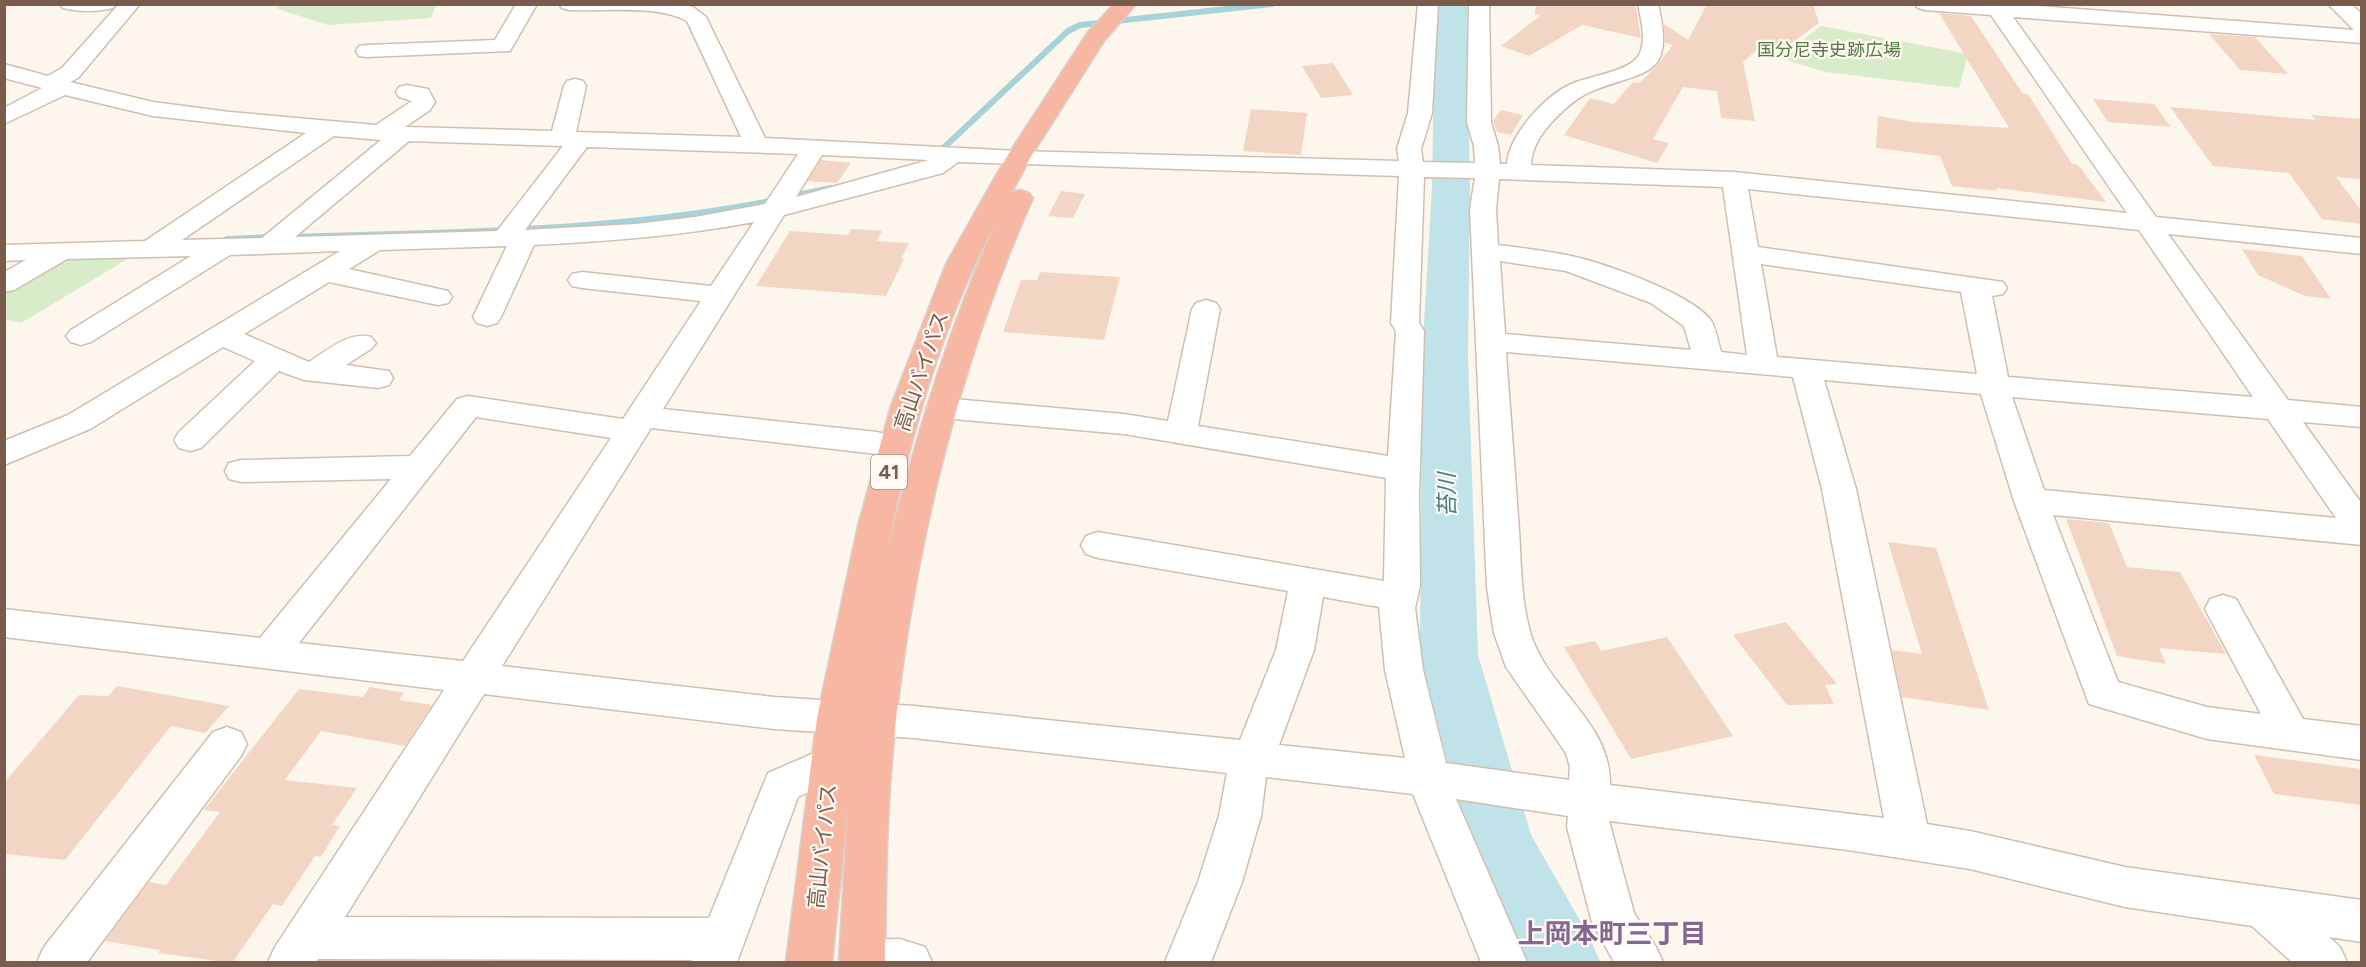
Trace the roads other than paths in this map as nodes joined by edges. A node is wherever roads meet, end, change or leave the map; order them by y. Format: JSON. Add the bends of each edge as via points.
{"nodes":[{"id":1,"x":70,"y":4,"type":"edge"},
{"id":2,"x":106,"y":4,"type":"edge"},
{"id":3,"x":130,"y":4,"type":"edge"},
{"id":4,"x":527,"y":4,"type":"edge"},
{"id":5,"x":569,"y":4,"type":"edge"},
{"id":6,"x":1428,"y":4,"type":"edge"},
{"id":7,"x":1479,"y":4,"type":"edge"},
{"id":8,"x":1648,"y":4,"type":"edge"},
{"id":9,"x":1925,"y":4,"type":"edge"},
{"id":10,"x":2194,"y":4,"type":"edge"},
{"id":11,"x":2338,"y":4,"type":"edge"},
{"id":12,"x":1996,"y":7,"type":"edge"},
{"id":13,"x":1127,"y":16,"type":"edge"},
{"id":14,"x":2210,"y":26,"type":"junction"},
{"id":15,"x":2361,"y":26,"type":"edge"},
{"id":16,"x":2361,"y":37,"type":"edge"},
{"id":17,"x":368,"y":51,"type":"dead end"},
{"id":18,"x":4,"y":71,"type":"edge"},
{"id":19,"x":56,"y":86,"type":"junction"},
{"id":20,"x":575,"y":86,"type":"dead end"},
{"id":21,"x":407,"y":92,"type":"dead end"},
{"id":22,"x":4,"y":117,"type":"edge"},
{"id":23,"x":328,"y":129,"type":"junction"},
{"id":24,"x":392,"y":133,"type":"junction"},
{"id":25,"x":571,"y":140,"type":"junction"},
{"id":26,"x":755,"y":146,"type":"junction"},
{"id":27,"x":815,"y":147,"type":"junction"},
{"id":28,"x":953,"y":154,"type":"junction"},
{"id":29,"x":1028,"y":159,"type":"junction"},
{"id":30,"x":1418,"y":169,"type":"junction"},
{"id":31,"x":1483,"y":170,"type":"junction"},
{"id":32,"x":1519,"y":172,"type":"junction"},
{"id":33,"x":1734,"y":180,"type":"junction"},
{"id":34,"x":780,"y":202,"type":"junction"},
{"id":35,"x":2145,"y":223,"type":"junction"},
{"id":36,"x":513,"y":234,"type":"junction"},
{"id":37,"x":275,"y":240,"type":"junction"},
{"id":38,"x":375,"y":242,"type":"junction"},
{"id":39,"x":159,"y":244,"type":"junction"},
{"id":40,"x":2361,"y":246,"type":"edge"},
{"id":41,"x":223,"y":247,"type":"junction"},
{"id":42,"x":66,"y":251,"type":"junction"},
{"id":43,"x":1486,"y":251,"type":"junction"},
{"id":44,"x":1746,"y":252,"type":"junction"},
{"id":45,"x":4,"y":253,"type":"edge"},
{"id":46,"x":330,"y":270,"type":"junction"},
{"id":47,"x":582,"y":280,"type":"dead end"},
{"id":48,"x":4,"y":284,"type":"edge"},
{"id":49,"x":720,"y":295,"type":"junction"},
{"id":50,"x":438,"y":297,"type":"dead end"},
{"id":51,"x":1206,"y":309,"type":"dead end"},
{"id":52,"x":487,"y":317,"type":"dead end"},
{"id":53,"x":221,"y":335,"type":"junction"},
{"id":54,"x":81,"y":336,"type":"dead end"},
{"id":55,"x":1492,"y":342,"type":"junction"},
{"id":56,"x":361,"y":343,"type":"dead end"},
{"id":57,"x":275,"y":358,"type":"junction"},
{"id":58,"x":1708,"y":360,"type":"junction"},
{"id":59,"x":1763,"y":364,"type":"junction"},
{"id":60,"x":1806,"y":368,"type":"junction"},
{"id":61,"x":314,"y":372,"type":"junction"},
{"id":62,"x":378,"y":378,"type":"dead end"},
{"id":63,"x":1996,"y":384,"type":"junction"},
{"id":64,"x":942,"y":408,"type":"junction"},
{"id":65,"x":2277,"y":409,"type":"junction"},
{"id":66,"x":2361,"y":417,"type":"edge"},
{"id":67,"x":636,"y":425,"type":"junction"},
{"id":68,"x":1181,"y":433,"type":"junction"},
{"id":69,"x":190,"y":440,"type":"dead end"},
{"id":70,"x":877,"y":443,"type":"dead end"},
{"id":71,"x":4,"y":454,"type":"edge"},
{"id":72,"x":419,"y":467,"type":"junction"},
{"id":73,"x":1404,"y":470,"type":"junction"},
{"id":74,"x":241,"y":471,"type":"dead end"},
{"id":75,"x":2031,"y":501,"type":"junction"},
{"id":76,"x":2361,"y":532,"type":"edge"},
{"id":77,"x":1098,"y":545,"type":"dead end"},
{"id":78,"x":1308,"y":582,"type":"junction"},
{"id":79,"x":1398,"y":597,"type":"junction"},
{"id":80,"x":2223,"y":609,"type":"dead end"},
{"id":81,"x":4,"y":622,"type":"edge"},
{"id":82,"x":270,"y":653,"type":"junction"},
{"id":83,"x":474,"y":677,"type":"junction"},
{"id":84,"x":837,"y":718,"type":"junction"},
{"id":85,"x":876,"y":720,"type":"junction"},
{"id":86,"x":2288,"y":733,"type":"junction"},
{"id":87,"x":2361,"y":742,"type":"edge"},
{"id":88,"x":227,"y":744,"type":"dead end"},
{"id":89,"x":1253,"y":758,"type":"junction"},
{"id":90,"x":830,"y":763,"type":"junction"},
{"id":91,"x":1437,"y":780,"type":"junction"},
{"id":92,"x":1574,"y":799,"type":"junction"},
{"id":93,"x":1909,"y":840,"type":"junction"},
{"id":94,"x":2264,"y":908,"type":"junction"},
{"id":95,"x":2361,"y":921,"type":"edge"},
{"id":96,"x":298,"y":950,"type":"edge"},
{"id":97,"x":718,"y":951,"type":"edge"},
{"id":98,"x":862,"y":962,"type":"edge"},
{"id":99,"x":60,"y":963,"type":"edge"},
{"id":100,"x":809,"y":963,"type":"edge"},
{"id":101,"x":909,"y":963,"type":"edge"},
{"id":102,"x":1188,"y":963,"type":"edge"},
{"id":103,"x":1504,"y":963,"type":"edge"},
{"id":104,"x":1640,"y":963,"type":"edge"},
{"id":105,"x":2324,"y":963,"type":"edge"}],
"edges":[{"from":1,"to":2,"type":"street"},
{"from":3,"to":19,"type":"street"},
{"from":4,"to":17,"type":"street","via":[[502,46]]},
{"from":5,"to":26,"type":"street","via":[[664,6],[690,12]]},
{"from":6,"to":30,"type":"street","via":[[1420,113],[1409,149]]},
{"from":7,"to":31,"type":"street","via":[[1479,122],[1486,146]]},
{"from":8,"to":32,"type":"street","via":[[1653,29],[1645,64],[1630,75],[1569,94],[1526,139]]},
{"from":9,"to":12,"type":"street"},
{"from":10,"to":14,"type":"street"},
{"from":11,"to":15,"type":"street"},
{"from":12,"to":14,"type":"street"},
{"from":12,"to":35,"type":"street"},
{"from":13,"to":29,"type":"highway","name":"高山バイパス","number":"41","via":[[1096,37]]},
{"from":14,"to":16,"type":"street"},
{"from":18,"to":19,"type":"street"},
{"from":19,"to":22,"type":"street"},
{"from":19,"to":23,"type":"street","via":[[189,114]]},
{"from":20,"to":25,"type":"street"},
{"from":21,"to":24,"type":"street","via":[[420,94],[424,102]]},
{"from":23,"to":24,"type":"street"},
{"from":23,"to":39,"type":"street"},
{"from":24,"to":25,"type":"street"},
{"from":24,"to":37,"type":"street"},
{"from":25,"to":26,"type":"street"},
{"from":25,"to":36,"type":"street"},
{"from":26,"to":27,"type":"street"},
{"from":27,"to":28,"type":"street"},
{"from":27,"to":34,"type":"street"},
{"from":28,"to":29,"type":"street"},
{"from":28,"to":34,"type":"street","via":[[934,168]]},
{"from":29,"to":30,"type":"street"},
{"from":29,"to":64,"type":"highway","name":"高山バイパス","number":"41"},
{"from":29,"to":84,"type":"highway","name":"高山バイパス","number":"41","via":[[960,264],[906,406],[875,526]]},
{"from":30,"to":31,"type":"street"},
{"from":30,"to":73,"type":"street","via":[[1405,322],[1410,331]]},
{"from":31,"to":32,"type":"street"},
{"from":31,"to":43,"type":"street"},
{"from":32,"to":33,"type":"street"},
{"from":33,"to":35,"type":"street"},
{"from":33,"to":44,"type":"street"},
{"from":34,"to":36,"type":"street","via":[[695,225],[636,232]]},
{"from":34,"to":49,"type":"street"},
{"from":35,"to":40,"type":"street"},
{"from":35,"to":65,"type":"street"},
{"from":36,"to":38,"type":"street"},
{"from":36,"to":52,"type":"street"},
{"from":37,"to":38,"type":"street"},
{"from":37,"to":41,"type":"street"},
{"from":38,"to":46,"type":"street"},
{"from":39,"to":41,"type":"street"},
{"from":39,"to":42,"type":"street"},
{"from":41,"to":54,"type":"street"},
{"from":42,"to":45,"type":"street"},
{"from":42,"to":48,"type":"street"},
{"from":43,"to":55,"type":"street"},
{"from":43,"to":58,"type":"street","via":[[1571,264],[1661,297],[1698,323]]},
{"from":44,"to":59,"type":"street"},
{"from":44,"to":63,"type":"street","via":[[1983,286],[1978,296]]},
{"from":46,"to":50,"type":"street","via":[[336,275]]},
{"from":46,"to":53,"type":"street"},
{"from":47,"to":49,"type":"street"},
{"from":49,"to":67,"type":"street"},
{"from":51,"to":68,"type":"street"},
{"from":53,"to":57,"type":"street"},
{"from":53,"to":71,"type":"street","via":[[79,422]]},
{"from":55,"to":58,"type":"street"},
{"from":55,"to":92,"type":"street","via":[[1505,587],[1512,633],[1525,667],[1584,747],[1590,767]]},
{"from":56,"to":61,"type":"street"},
{"from":57,"to":61,"type":"street"},
{"from":57,"to":69,"type":"street"},
{"from":58,"to":59,"type":"street"},
{"from":59,"to":60,"type":"street"},
{"from":60,"to":63,"type":"street"},
{"from":60,"to":93,"type":"street","via":[[1839,489]]},
{"from":61,"to":62,"type":"street"},
{"from":63,"to":65,"type":"street"},
{"from":63,"to":75,"type":"street"},
{"from":64,"to":68,"type":"street","via":[[1060,417]]},
{"from":64,"to":85,"type":"highway","name":"高山バイパス","number":"41","via":[[902,560]]},
{"from":65,"to":66,"type":"street"},
{"from":65,"to":76,"type":"street"},
{"from":67,"to":70,"type":"street"},
{"from":67,"to":72,"type":"street","via":[[613,427],[468,406]]},
{"from":67,"to":83,"type":"street"},
{"from":68,"to":73,"type":"street"},
{"from":72,"to":74,"type":"street"},
{"from":72,"to":82,"type":"street"},
{"from":73,"to":79,"type":"street","via":[[1402,586]]},
{"from":75,"to":76,"type":"street"},
{"from":75,"to":86,"type":"street","via":[[2103,693],[2207,723]]},
{"from":77,"to":78,"type":"street"},
{"from":78,"to":79,"type":"street"},
{"from":78,"to":89,"type":"street","via":[[1295,650]]},
{"from":79,"to":91,"type":"street","via":[[1404,670]]},
{"from":80,"to":86,"type":"street"},
{"from":81,"to":82,"type":"street"},
{"from":82,"to":83,"type":"street"},
{"from":83,"to":84,"type":"street"},
{"from":83,"to":96,"type":"street"},
{"from":84,"to":85,"type":"street"},
{"from":84,"to":90,"type":"highway","name":"高山バイパス","number":"41"},
{"from":85,"to":89,"type":"street"},
{"from":85,"to":98,"type":"highway","name":"高山バイパス","number":"41","via":[[868,803]]},
{"from":86,"to":87,"type":"street"},
{"from":88,"to":99,"type":"street"},
{"from":89,"to":91,"type":"street"},
{"from":89,"to":102,"type":"street","via":[[1220,882]]},
{"from":90,"to":97,"type":"street","via":[[782,785]]},
{"from":90,"to":100,"type":"highway","name":"高山バイパス","number":"41"},
{"from":91,"to":92,"type":"street"},
{"from":91,"to":103,"type":"street","via":[[1436,804]]},
{"from":92,"to":93,"type":"street"},
{"from":92,"to":104,"type":"street","via":[[1588,827],[1614,922]]},
{"from":93,"to":94,"type":"street","via":[[1970,850],[2125,887]]},
{"from":94,"to":95,"type":"street"},
{"from":94,"to":105,"type":"street"},
{"from":96,"to":97,"type":"street"},
{"from":98,"to":101,"type":"street"}]}
